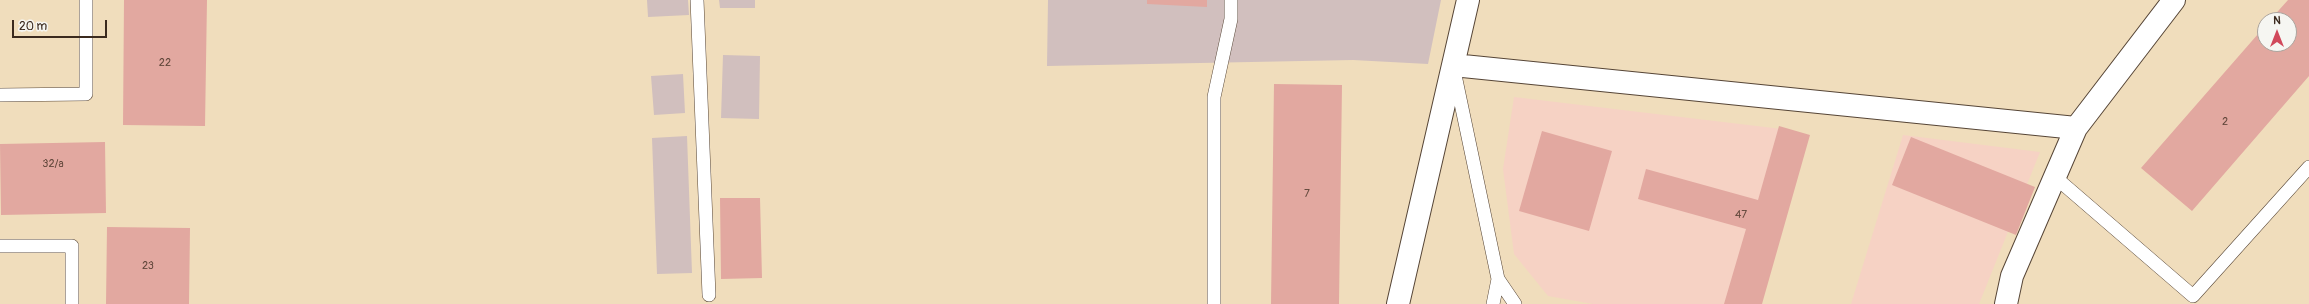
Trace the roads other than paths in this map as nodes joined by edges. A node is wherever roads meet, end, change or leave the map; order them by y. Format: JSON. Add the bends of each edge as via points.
{"nodes":[{"id":1,"x":86,"y":0,"type":"edge"},
{"id":2,"x":697,"y":0,"type":"edge"},
{"id":3,"x":1231,"y":0,"type":"edge"},
{"id":4,"x":1468,"y":0,"type":"edge"},
{"id":5,"x":2174,"y":0,"type":"edge"},
{"id":6,"x":1453,"y":65,"type":"junction"},
{"id":7,"x":0,"y":95,"type":"edge"},
{"id":8,"x":2076,"y":128,"type":"junction"},
{"id":9,"x":2309,"y":167,"type":"edge"},
{"id":10,"x":2055,"y":176,"type":"junction"},
{"id":11,"x":0,"y":246,"type":"edge"},
{"id":12,"x":1498,"y":280,"type":"junction"},
{"id":13,"x":708,"y":295,"type":"dead end"},
{"id":14,"x":72,"y":304,"type":"edge"},
{"id":15,"x":1214,"y":304,"type":"edge"},
{"id":16,"x":1398,"y":304,"type":"edge"},
{"id":17,"x":1493,"y":304,"type":"edge"},
{"id":18,"x":1515,"y":304,"type":"edge"},
{"id":19,"x":2006,"y":304,"type":"edge"}],
"edges":[{"from":1,"to":7,"type":"lane","via":[[86,94]]},
{"from":2,"to":13,"type":"lane"},
{"from":3,"to":15,"type":"lane","via":[[1231,19],[1214,97]]},
{"from":4,"to":6,"type":"street"},
{"from":5,"to":8,"type":"street"},
{"from":6,"to":8,"type":"street"},
{"from":6,"to":12,"type":"lane"},
{"from":6,"to":16,"type":"street"},
{"from":8,"to":10,"type":"street"},
{"from":9,"to":10,"type":"lane","via":[[2193,296]]},
{"from":10,"to":19,"type":"street","via":[[2012,276]]},
{"from":11,"to":14,"type":"lane","via":[[72,246]]},
{"from":12,"to":17,"type":"lane"},
{"from":12,"to":18,"type":"lane"}]}
